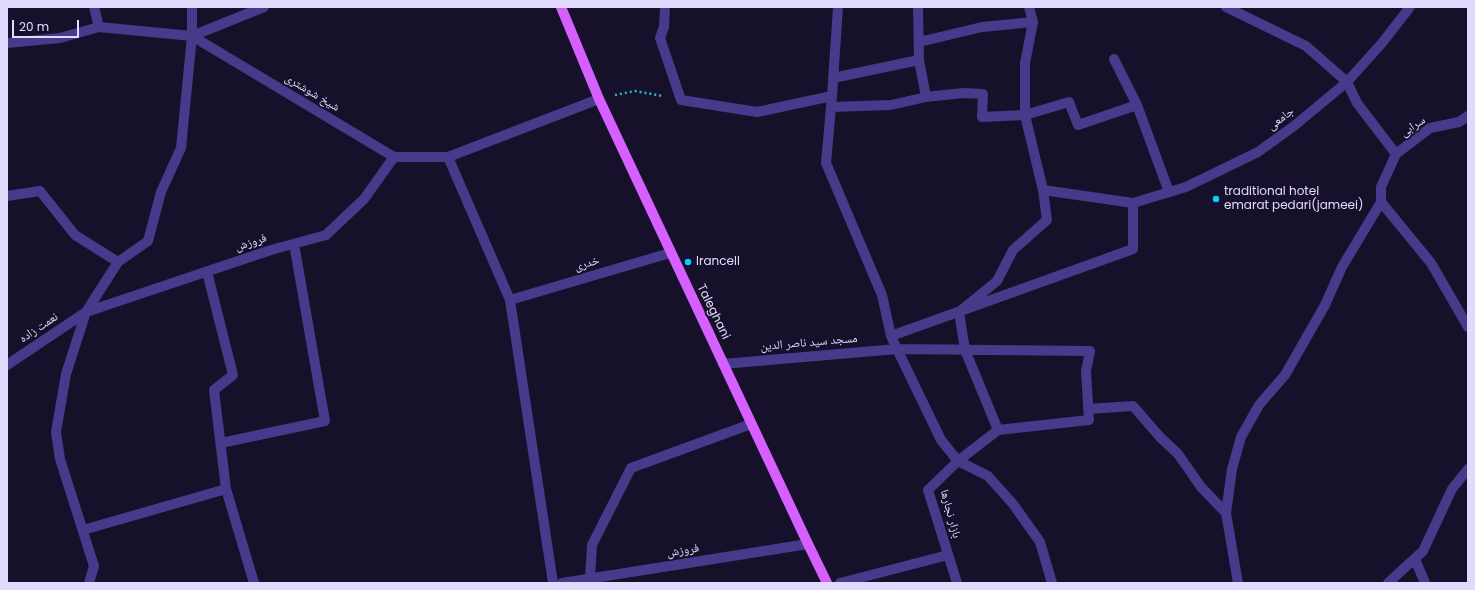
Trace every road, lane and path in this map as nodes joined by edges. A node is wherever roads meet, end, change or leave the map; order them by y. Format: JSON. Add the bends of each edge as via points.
{"nodes":[{"id":1,"x":94,"y":7,"type":"edge"},
{"id":2,"x":192,"y":7,"type":"edge"},
{"id":3,"x":264,"y":7,"type":"edge"},
{"id":4,"x":561,"y":7,"type":"edge"},
{"id":5,"x":665,"y":7,"type":"edge"},
{"id":6,"x":838,"y":7,"type":"edge"},
{"id":7,"x":918,"y":7,"type":"edge"},
{"id":8,"x":1029,"y":7,"type":"edge"},
{"id":9,"x":1226,"y":7,"type":"edge"},
{"id":10,"x":1410,"y":7,"type":"edge"},
{"id":11,"x":1033,"y":22,"type":"junction"},
{"id":12,"x":99,"y":27,"type":"junction"},
{"id":13,"x":192,"y":36,"type":"junction"},
{"id":14,"x":919,"y":42,"type":"junction"},
{"id":15,"x":7,"y":43,"type":"edge"},
{"id":16,"x":1114,"y":59,"type":"dead end"},
{"id":17,"x":919,"y":60,"type":"junction"},
{"id":18,"x":833,"y":78,"type":"junction"},
{"id":19,"x":1347,"y":82,"type":"junction"},
{"id":20,"x":832,"y":96,"type":"junction"},
{"id":21,"x":926,"y":97,"type":"junction"},
{"id":22,"x":599,"y":99,"type":"junction"},
{"id":23,"x":681,"y":100,"type":"junction"},
{"id":24,"x":1137,"y":105,"type":"junction"},
{"id":25,"x":831,"y":107,"type":"junction"},
{"id":26,"x":1025,"y":115,"type":"junction"},
{"id":27,"x":1468,"y":116,"type":"edge"},
{"id":28,"x":1396,"y":154,"type":"junction"},
{"id":29,"x":394,"y":157,"type":"junction"},
{"id":30,"x":448,"y":157,"type":"junction"},
{"id":31,"x":1044,"y":190,"type":"junction"},
{"id":32,"x":1169,"y":192,"type":"junction"},
{"id":33,"x":7,"y":196,"type":"edge"},
{"id":34,"x":1381,"y":202,"type":"junction"},
{"id":35,"x":1133,"y":203,"type":"junction"},
{"id":36,"x":294,"y":244,"type":"junction"},
{"id":37,"x":670,"y":253,"type":"junction"},
{"id":38,"x":118,"y":262,"type":"junction"},
{"id":39,"x":207,"y":272,"type":"junction"},
{"id":40,"x":510,"y":300,"type":"junction"},
{"id":41,"x":86,"y":312,"type":"junction"},
{"id":42,"x":959,"y":312,"type":"junction"},
{"id":43,"x":1468,"y":327,"type":"edge"},
{"id":44,"x":891,"y":336,"type":"junction"},
{"id":45,"x":897,"y":349,"type":"junction"},
{"id":46,"x":964,"y":350,"type":"junction"},
{"id":47,"x":723,"y":364,"type":"junction"},
{"id":48,"x":7,"y":365,"type":"edge"},
{"id":49,"x":1088,"y":409,"type":"junction"},
{"id":50,"x":751,"y":424,"type":"junction"},
{"id":51,"x":998,"y":430,"type":"junction"},
{"id":52,"x":221,"y":444,"type":"junction"},
{"id":53,"x":958,"y":461,"type":"junction"},
{"id":54,"x":1468,"y":470,"type":"edge"},
{"id":55,"x":226,"y":489,"type":"junction"},
{"id":56,"x":1226,"y":513,"type":"junction"},
{"id":57,"x":83,"y":530,"type":"junction"},
{"id":58,"x":808,"y":544,"type":"junction"},
{"id":59,"x":948,"y":555,"type":"junction"},
{"id":60,"x":1415,"y":559,"type":"junction"},
{"id":61,"x":591,"y":581,"type":"edge"},
{"id":62,"x":89,"y":583,"type":"edge"},
{"id":63,"x":254,"y":583,"type":"edge"},
{"id":64,"x":553,"y":583,"type":"edge"},
{"id":65,"x":562,"y":583,"type":"edge"},
{"id":66,"x":827,"y":583,"type":"edge"},
{"id":67,"x":840,"y":583,"type":"edge"},
{"id":68,"x":957,"y":583,"type":"edge"},
{"id":69,"x":1052,"y":583,"type":"edge"},
{"id":70,"x":1238,"y":583,"type":"edge"},
{"id":71,"x":1388,"y":583,"type":"edge"},
{"id":72,"x":1425,"y":583,"type":"edge"}],
"edges":[{"from":1,"to":12,"type":"street"},
{"from":2,"to":13,"type":"street"},
{"from":3,"to":13,"type":"street"},
{"from":4,"to":22,"type":"main road","name":"Taleghani"},
{"from":5,"to":23,"type":"street","via":[[664,27],[660,38]]},
{"from":6,"to":18,"type":"street"},
{"from":7,"to":14,"type":"street"},
{"from":8,"to":11,"type":"street"},
{"from":9,"to":19,"type":"street","via":[[1306,46]]},
{"from":10,"to":19,"type":"street","name":"جامعی"},
{"from":11,"to":14,"type":"street","via":[[982,27]]},
{"from":11,"to":26,"type":"street","via":[[1025,63]]},
{"from":12,"to":13,"type":"street","name":"شیخ شوشتری"},
{"from":12,"to":15,"type":"street","name":"شیخ شوشتری","via":[[60,38]]},
{"from":13,"to":29,"type":"street","name":"شیخ شوشتری"},
{"from":13,"to":38,"type":"street","via":[[181,148],[161,192],[148,241]]},
{"from":14,"to":17,"type":"street"},
{"from":16,"to":24,"type":"street"},
{"from":17,"to":18,"type":"street"},
{"from":17,"to":21,"type":"street"},
{"from":18,"to":20,"type":"street"},
{"from":19,"to":28,"type":"street","via":[[1357,103]]},
{"from":19,"to":32,"type":"street","name":"جامعی","via":[[1258,152],[1186,187]]},
{"from":20,"to":23,"type":"street","via":[[757,112]]},
{"from":20,"to":25,"type":"street"},
{"from":21,"to":25,"type":"street","via":[[891,105]]},
{"from":21,"to":26,"type":"street","via":[[963,93],[983,94],[982,117]]},
{"from":22,"to":23,"type":"path","via":[[636,91]]},
{"from":22,"to":30,"type":"street"},
{"from":22,"to":37,"type":"main road","name":"Taleghani"},
{"from":24,"to":26,"type":"street","via":[[1078,125],[1069,102]]},
{"from":24,"to":32,"type":"street"},
{"from":25,"to":44,"type":"street","via":[[826,163],[882,295]]},
{"from":26,"to":31,"type":"street"},
{"from":27,"to":28,"type":"street","name":"سرابی","via":[[1459,122],[1430,128]]},
{"from":28,"to":34,"type":"street","via":[[1381,187]]},
{"from":29,"to":30,"type":"street"},
{"from":29,"to":36,"type":"street","name":"فروزش","via":[[364,199],[326,235]]},
{"from":30,"to":40,"type":"street"},
{"from":31,"to":35,"type":"street"},
{"from":31,"to":42,"type":"street","via":[[1047,220],[1013,250],[997,281]]},
{"from":32,"to":35,"type":"street","name":"جامعی"},
{"from":33,"to":38,"type":"street","via":[[40,191],[75,235]]},
{"from":34,"to":43,"type":"street","via":[[1431,263]]},
{"from":34,"to":56,"type":"street","via":[[1342,267],[1325,305],[1285,375],[1259,404],[1241,437],[1232,469]]},
{"from":35,"to":42,"type":"street","via":[[1133,249]]},
{"from":36,"to":39,"type":"street","name":"فروزش"},
{"from":36,"to":52,"type":"street","via":[[325,421]]},
{"from":37,"to":40,"type":"street","name":"خدری"},
{"from":37,"to":47,"type":"main road","name":"Taleghani"},
{"from":38,"to":41,"type":"street"},
{"from":39,"to":41,"type":"street","name":"فروزش"},
{"from":39,"to":52,"type":"street","via":[[233,375],[214,390]]},
{"from":40,"to":64,"type":"street"},
{"from":41,"to":48,"type":"street","name":"نعمت زاده"},
{"from":41,"to":57,"type":"street","via":[[66,374],[56,432],[60,459]]},
{"from":42,"to":44,"type":"street"},
{"from":42,"to":46,"type":"street"},
{"from":44,"to":45,"type":"street"},
{"from":45,"to":46,"type":"street","name":"مسجد سید ناصر الدین"},
{"from":45,"to":47,"type":"street","name":"مسجد سید ناصر الدین"},
{"from":45,"to":53,"type":"street","via":[[941,440]]},
{"from":46,"to":49,"type":"street","name":"مسجد سید ناصر الدین","via":[[1090,351],[1086,371]]},
{"from":46,"to":51,"type":"street"},
{"from":47,"to":50,"type":"main road","name":"Taleghani"},
{"from":49,"to":51,"type":"street","via":[[1089,420]]},
{"from":49,"to":56,"type":"street","via":[[1133,406],[1178,454],[1201,487]]},
{"from":50,"to":58,"type":"main road","name":"Taleghani"},
{"from":50,"to":61,"type":"street","via":[[631,468],[592,544]]},
{"from":51,"to":53,"type":"street"},
{"from":52,"to":55,"type":"street"},
{"from":53,"to":59,"type":"street","name":"بازار نجارها","via":[[928,490]]},
{"from":53,"to":69,"type":"street","via":[[988,476],[1013,504],[1040,542]]},
{"from":54,"to":60,"type":"street","via":[[1452,489],[1423,551]]},
{"from":55,"to":57,"type":"street"},
{"from":55,"to":63,"type":"street"},
{"from":56,"to":70,"type":"street"},
{"from":57,"to":62,"type":"street","via":[[94,566]]},
{"from":58,"to":61,"type":"street","name":"فروزش"},
{"from":58,"to":66,"type":"main road","name":"Taleghani"},
{"from":59,"to":67,"type":"street"},
{"from":59,"to":68,"type":"street","name":"بازار نجارها"},
{"from":60,"to":71,"type":"street"},
{"from":60,"to":72,"type":"street"},
{"from":61,"to":65,"type":"street","name":"فروزش"}]}
